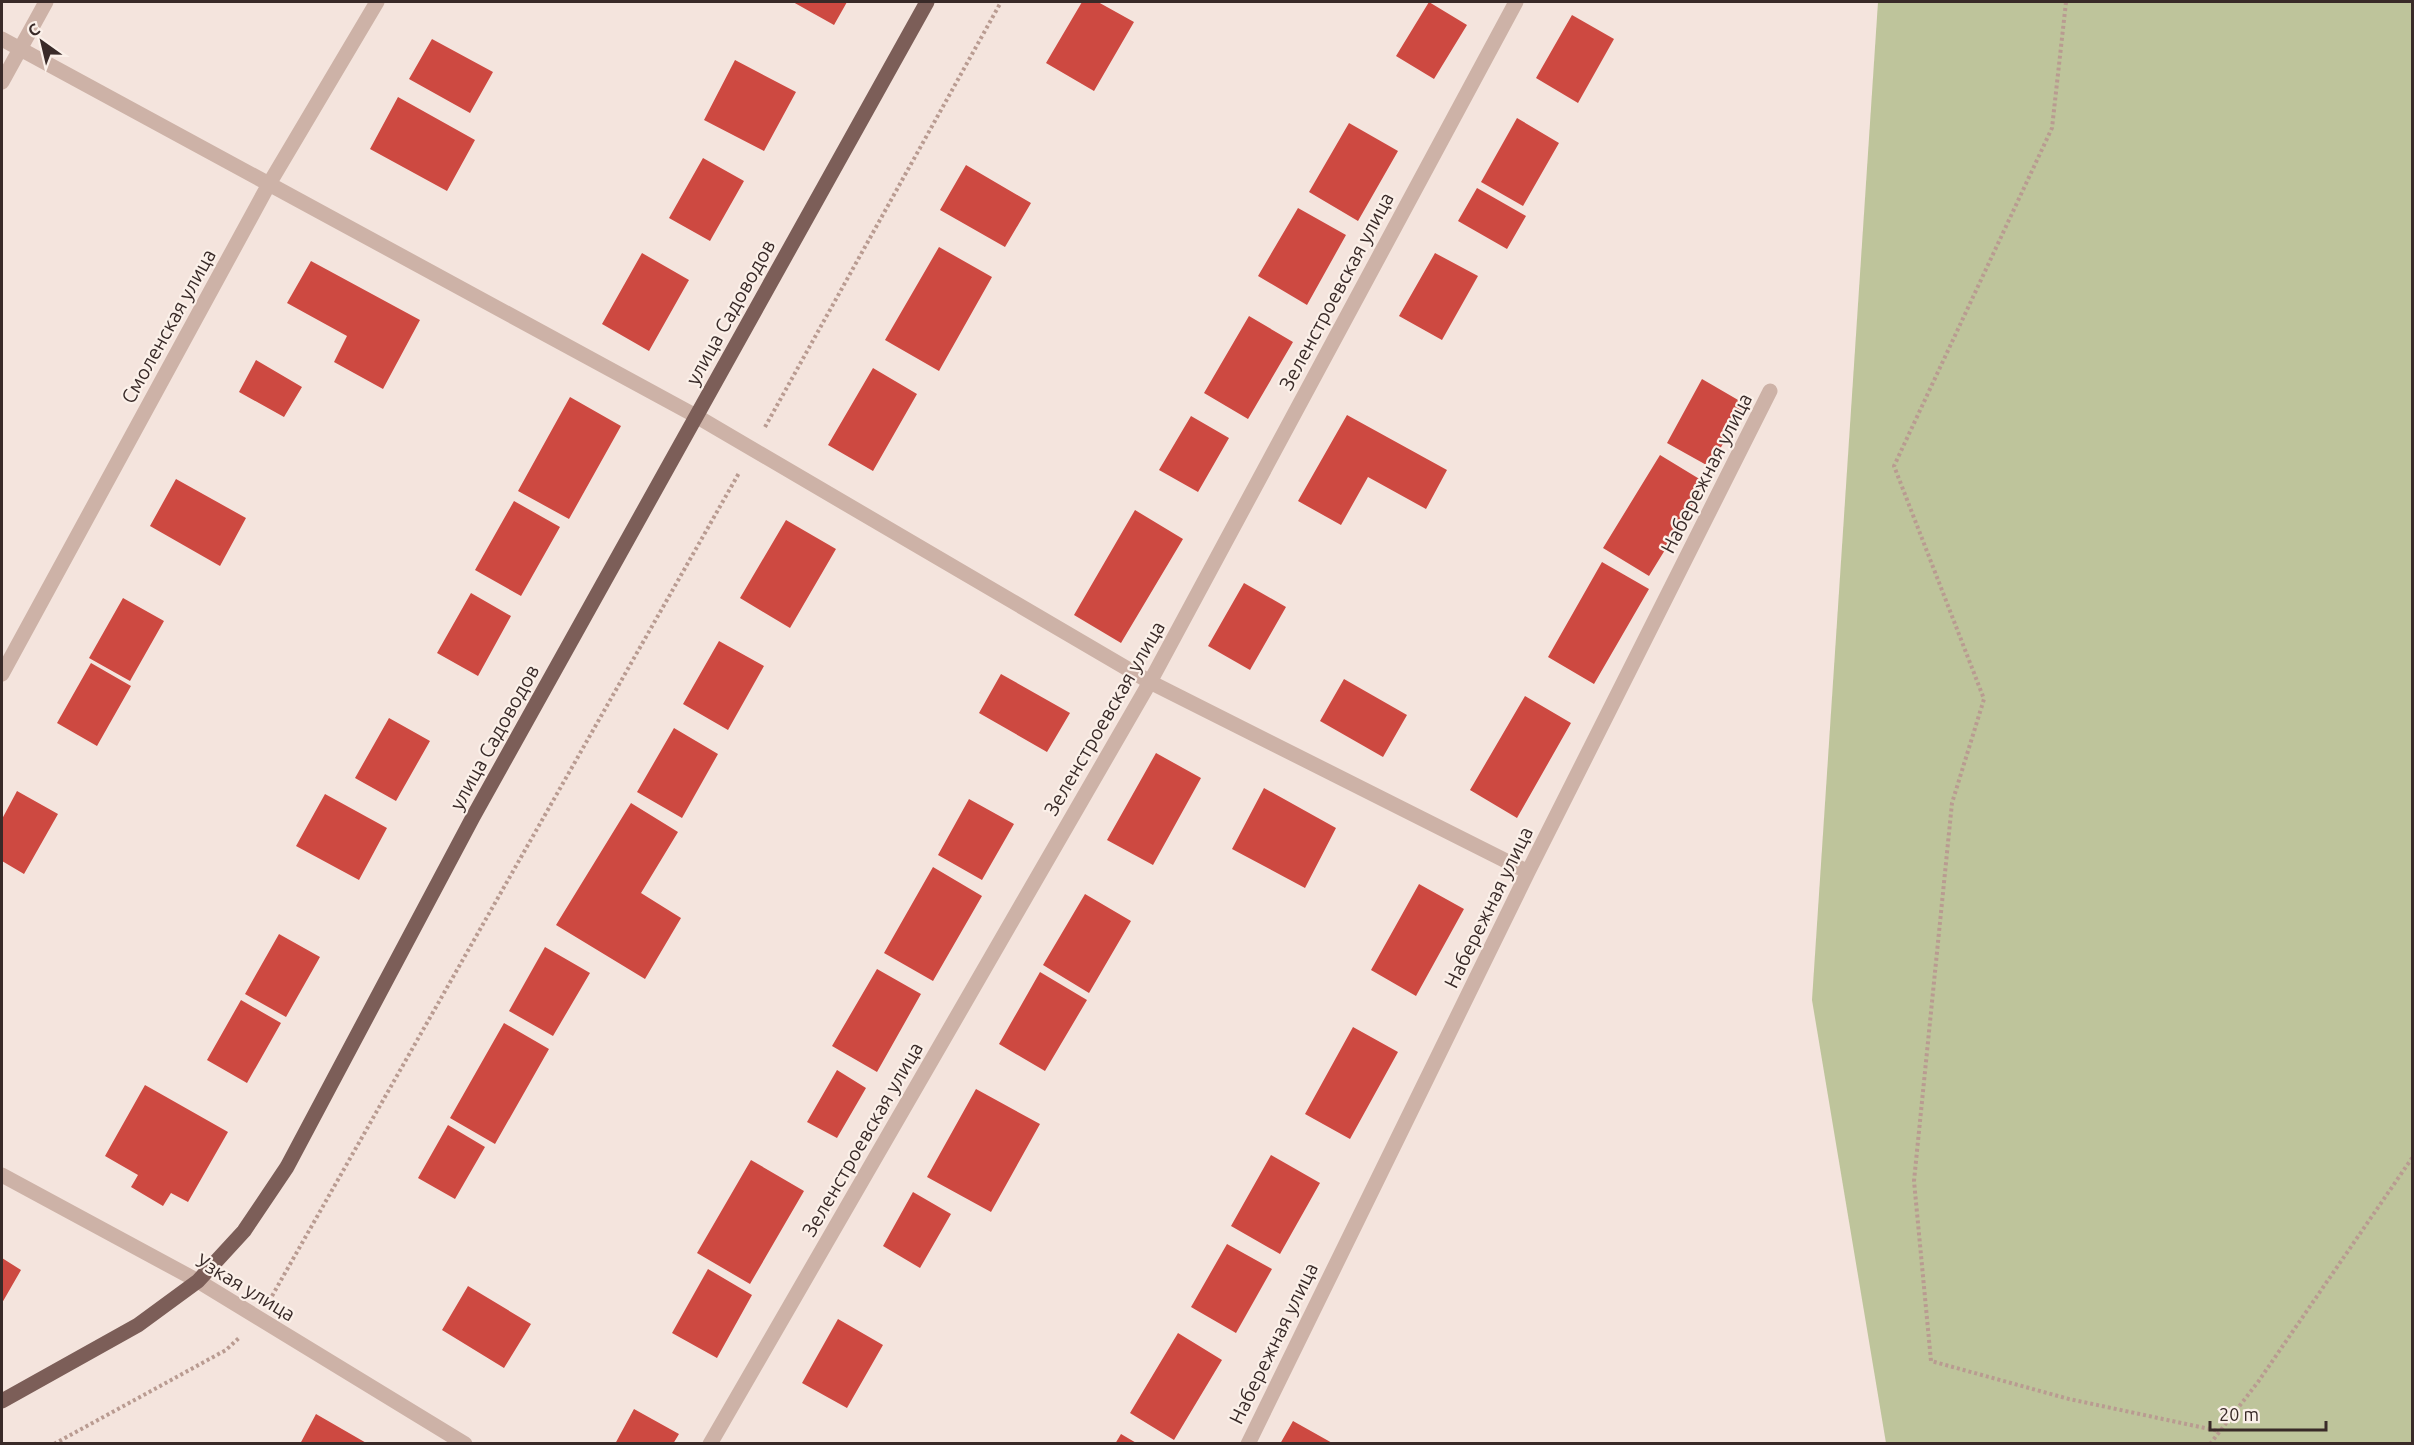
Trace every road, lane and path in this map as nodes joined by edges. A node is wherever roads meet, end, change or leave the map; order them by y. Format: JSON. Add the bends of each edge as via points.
{"nodes":[{"id":1,"x":46,"y":2,"type":"edge"},
{"id":2,"x":377,"y":2,"type":"edge"},
{"id":3,"x":927,"y":2,"type":"edge"},
{"id":4,"x":1001,"y":2,"type":"edge"},
{"id":5,"x":1516,"y":2,"type":"edge"},
{"id":6,"x":2066,"y":2,"type":"edge"},
{"id":7,"x":2,"y":39,"type":"edge"},
{"id":8,"x":20,"y":49,"type":"junction"},
{"id":9,"x":2,"y":82,"type":"edge"},
{"id":10,"x":269,"y":184,"type":"junction"},
{"id":11,"x":1770,"y":392,"type":"dead end"},
{"id":12,"x":696,"y":416,"type":"junction"},
{"id":13,"x":752,"y":448,"type":"junction"},
{"id":14,"x":2,"y":674,"type":"edge"},
{"id":15,"x":1150,"y":682,"type":"junction"},
{"id":16,"x":1528,"y":872,"type":"junction"},
{"id":17,"x":2412,"y":1158,"type":"edge"},
{"id":18,"x":2,"y":1174,"type":"edge"},
{"id":19,"x":198,"y":1281,"type":"junction"},
{"id":20,"x":259,"y":1318,"type":"junction"},
{"id":21,"x":2,"y":1401,"type":"edge"},
{"id":22,"x":2219,"y":1431,"type":"junction"},
{"id":23,"x":54,"y":1443,"type":"edge"},
{"id":24,"x":465,"y":1443,"type":"edge"},
{"id":25,"x":710,"y":1443,"type":"edge"},
{"id":26,"x":1248,"y":1443,"type":"edge"},
{"id":27,"x":2210,"y":1443,"type":"edge"}],
"edges":[{"from":1,"to":8,"type":"street"},
{"from":2,"to":10,"type":"street","name":"Смоленская улица"},
{"from":3,"to":12,"type":"main road","name":"улица Садоводов"},
{"from":4,"to":13,"type":"path"},
{"from":5,"to":15,"type":"street","name":"Зеленстроевская улица"},
{"from":6,"to":22,"type":"path","via":[[2052,128],[1893,466],[1984,699],[1952,803],[1914,1181],[1931,1361],[2069,1399]]},
{"from":7,"to":8,"type":"street"},
{"from":8,"to":9,"type":"street"},
{"from":8,"to":10,"type":"street"},
{"from":10,"to":12,"type":"street"},
{"from":10,"to":14,"type":"street","name":"Смоленская улица"},
{"from":11,"to":16,"type":"street","name":"Набережная улица"},
{"from":12,"to":13,"type":"street"},
{"from":12,"to":19,"type":"main road","name":"улица Садоводов","via":[[473,817],[287,1167],[244,1231]]},
{"from":13,"to":15,"type":"street"},
{"from":13,"to":20,"type":"path"},
{"from":15,"to":16,"type":"street"},
{"from":15,"to":25,"type":"street","name":"Зеленстроевская улица"},
{"from":16,"to":26,"type":"street","name":"Набережная улица"},
{"from":17,"to":22,"type":"path","via":[[2258,1382]]},
{"from":18,"to":19,"type":"street","name":"Узкая улица"},
{"from":19,"to":20,"type":"street","name":"Узкая улица"},
{"from":19,"to":21,"type":"main road","name":"улица Садоводов","via":[[138,1325]]},
{"from":20,"to":23,"type":"path","via":[[226,1350]]},
{"from":20,"to":24,"type":"street","name":"Узкая улица"},
{"from":22,"to":27,"type":"path"}]}
